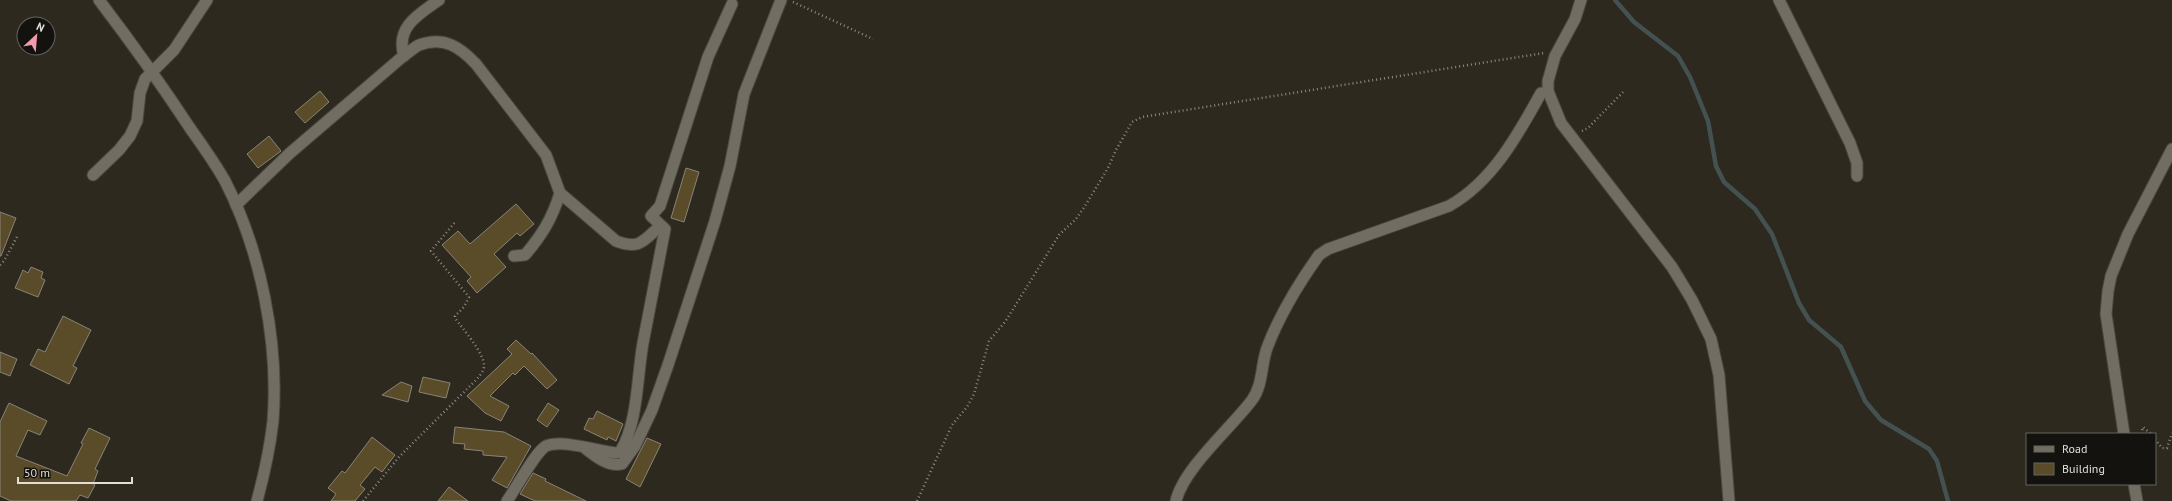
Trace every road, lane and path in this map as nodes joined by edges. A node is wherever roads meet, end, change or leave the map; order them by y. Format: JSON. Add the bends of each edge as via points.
{"nodes":[{"id":1,"x":207,"y":0,"type":"edge"},
{"id":2,"x":439,"y":0,"type":"edge"},
{"id":3,"x":781,"y":0,"type":"edge"},
{"id":4,"x":789,"y":0,"type":"edge"},
{"id":5,"x":1580,"y":0,"type":"edge"},
{"id":6,"x":1779,"y":0,"type":"edge"},
{"id":7,"x":102,"y":1,"type":"edge"},
{"id":8,"x":732,"y":4,"type":"dead end"},
{"id":9,"x":873,"y":39,"type":"dead end"},
{"id":10,"x":1558,"y":51,"type":"junction"},
{"id":11,"x":404,"y":56,"type":"junction"},
{"id":12,"x":153,"y":71,"type":"junction"},
{"id":13,"x":1623,"y":92,"type":"dead end"},
{"id":14,"x":1542,"y":93,"type":"dead end"},
{"id":15,"x":1571,"y":137,"type":"junction"},
{"id":16,"x":2172,"y":149,"type":"edge"},
{"id":17,"x":93,"y":175,"type":"dead end"},
{"id":18,"x":1857,"y":176,"type":"dead end"},
{"id":19,"x":560,"y":193,"type":"junction"},
{"id":20,"x":236,"y":205,"type":"junction"},
{"id":21,"x":456,"y":221,"type":"dead end"},
{"id":22,"x":660,"y":226,"type":"junction"},
{"id":23,"x":18,"y":235,"type":"dead end"},
{"id":24,"x":514,"y":256,"type":"dead end"},
{"id":25,"x":0,"y":265,"type":"edge"},
{"id":26,"x":2172,"y":432,"type":"edge"},
{"id":27,"x":2124,"y":433,"type":"edge"},
{"id":28,"x":2141,"y":433,"type":"edge"},
{"id":29,"x":2150,"y":433,"type":"edge"},
{"id":30,"x":2156,"y":440,"type":"edge"},
{"id":31,"x":586,"y":448,"type":"junction"},
{"id":32,"x":2134,"y":485,"type":"edge"},
{"id":33,"x":257,"y":501,"type":"edge"},
{"id":34,"x":363,"y":501,"type":"edge"},
{"id":35,"x":507,"y":501,"type":"edge"},
{"id":36,"x":917,"y":501,"type":"edge"},
{"id":37,"x":1176,"y":501,"type":"edge"},
{"id":38,"x":1729,"y":501,"type":"edge"},
{"id":39,"x":2137,"y":501,"type":"edge"}],
"edges":[{"from":1,"to":12,"type":"street","via":[[174,50]]},
{"from":2,"to":11,"type":"street","via":[[410,22],[401,39]]},
{"from":3,"to":31,"type":"street","via":[[744,94],[730,166],[715,221],[652,410],[635,446],[622,464],[601,460]]},
{"from":4,"to":9,"type":"path"},
{"from":5,"to":10,"type":"street","via":[[1575,19]]},
{"from":6,"to":18,"type":"street","via":[[1850,143],[1857,163]]},
{"from":7,"to":12,"type":"street"},
{"from":8,"to":22,"type":"street","via":[[708,57],[660,206],[651,216]]},
{"from":10,"to":15,"type":"street","via":[[1548,81],[1548,91],[1558,117]]},
{"from":10,"to":36,"type":"path","via":[[1142,117],[1132,122],[1085,206],[1059,235],[1005,322],[989,341],[974,394],[952,425]]},
{"from":11,"to":19,"type":"street","via":[[418,45],[436,42],[448,42],[464,51],[546,155]]},
{"from":11,"to":20,"type":"street","via":[[290,153]]},
{"from":12,"to":17,"type":"street","via":[[141,86],[137,121],[130,136]]},
{"from":12,"to":20,"type":"street","via":[[224,180]]},
{"from":13,"to":15,"type":"path","via":[[1588,128]]},
{"from":14,"to":37,"type":"street","via":[[1524,124],[1484,180],[1464,197],[1449,206],[1328,249],[1319,255],[1277,325],[1267,349],[1259,387],[1253,399],[1181,486]]},
{"from":15,"to":38,"type":"street","via":[[1621,198],[1672,267],[1711,339],[1719,375]]},
{"from":16,"to":27,"type":"street","via":[[2128,234],[2111,276],[2108,291],[2106,314]]},
{"from":19,"to":22,"type":"street","via":[[616,241],[626,245],[644,242]]},
{"from":19,"to":24,"type":"street","via":[[552,217],[540,237],[525,255]]},
{"from":20,"to":33,"type":"street","via":[[252,246],[270,333],[272,421],[265,470]]},
{"from":21,"to":34,"type":"path","via":[[431,251],[469,297],[455,318],[481,354],[485,364],[484,370],[399,458]]},
{"from":22,"to":31,"type":"street","via":[[665,229],[628,436],[620,452]]},
{"from":23,"to":25,"type":"path"},
{"from":26,"to":30,"type":"path","via":[[2167,448],[2162,448]]},
{"from":28,"to":29,"type":"path","via":[[2143,426]]},
{"from":31,"to":35,"type":"street","via":[[556,444],[542,449]]},
{"from":32,"to":39,"type":"street"}]}
